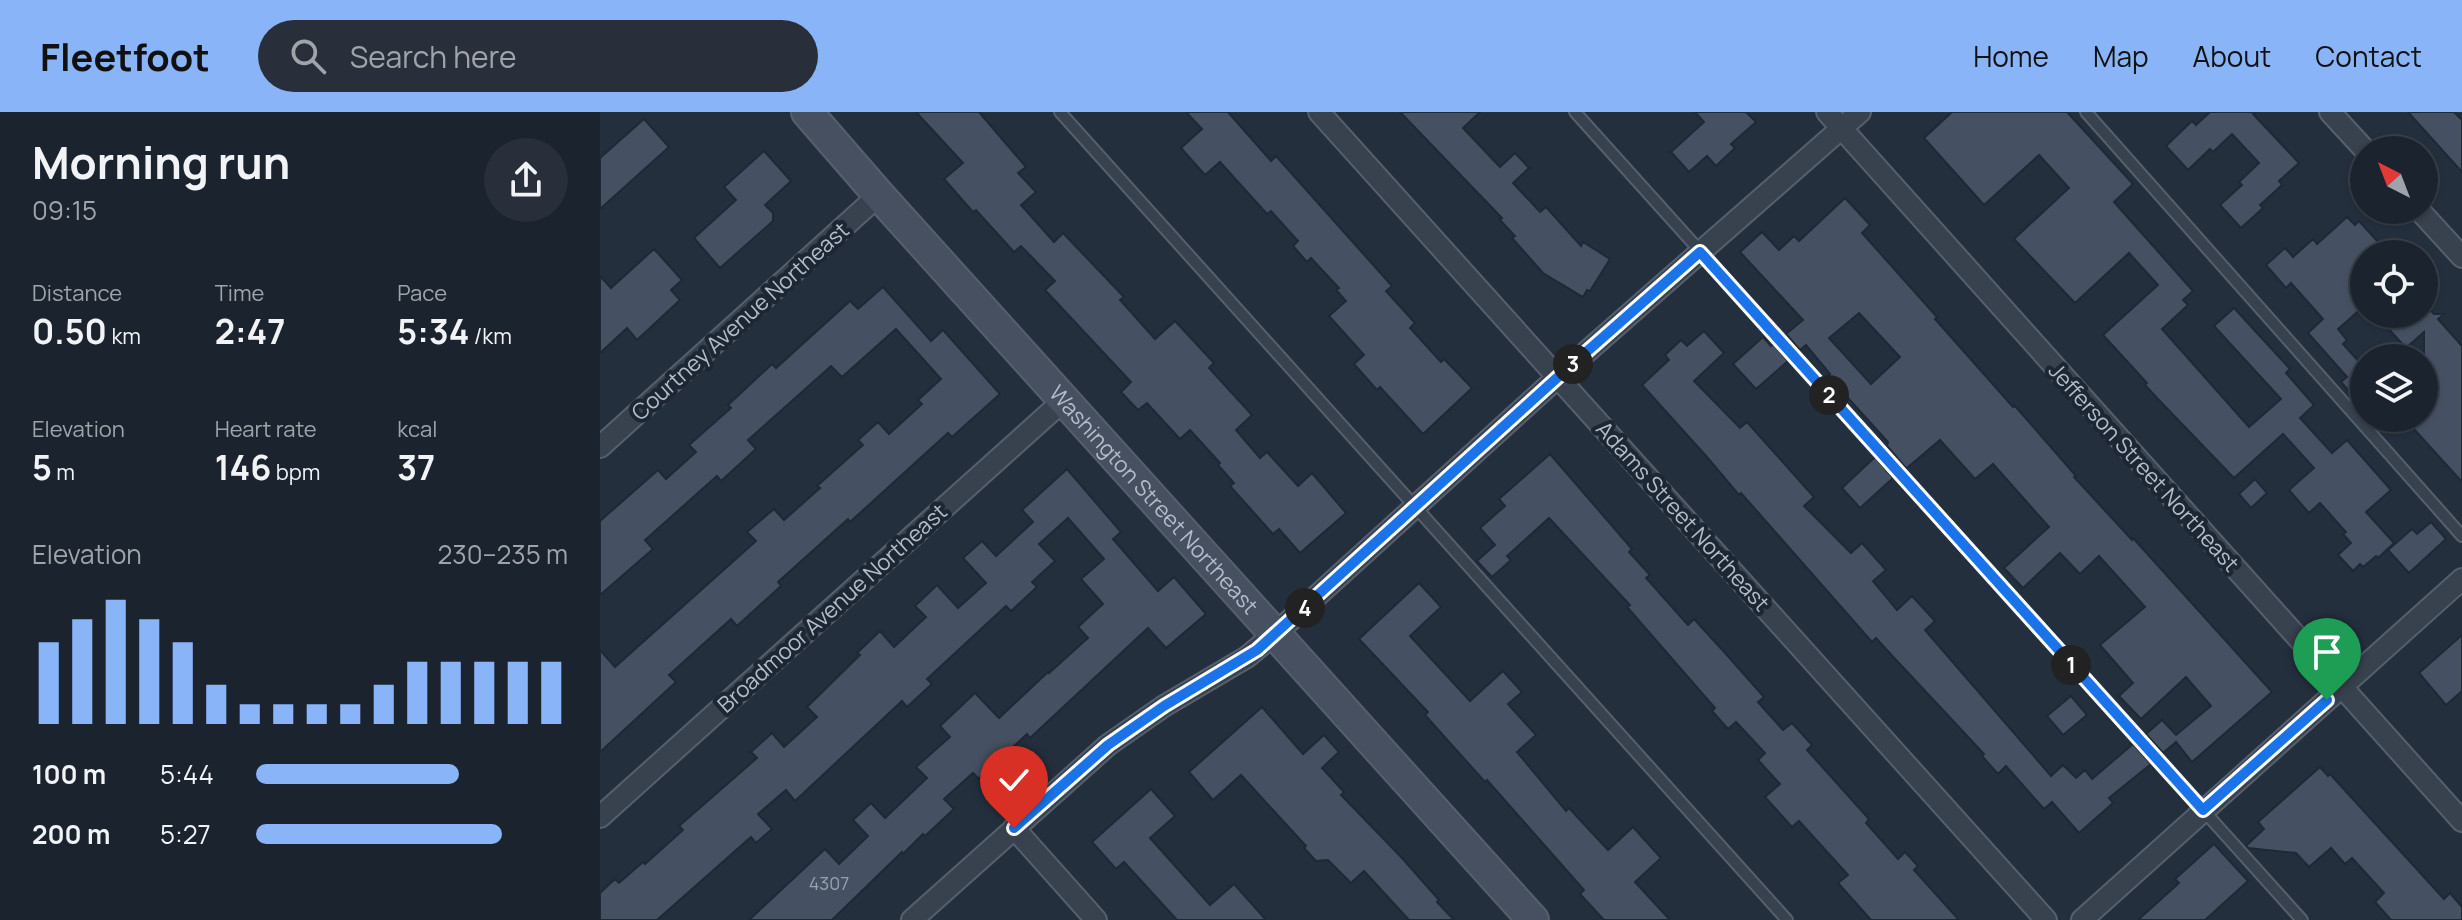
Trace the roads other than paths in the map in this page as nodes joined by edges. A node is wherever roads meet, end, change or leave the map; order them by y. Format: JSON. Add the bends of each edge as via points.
{"nodes":[{"id":1,"x":807,"y":112,"type":"edge"},
{"id":2,"x":1060,"y":112,"type":"edge"},
{"id":3,"x":1319,"y":112,"type":"edge"},
{"id":4,"x":1575,"y":112,"type":"edge"},
{"id":5,"x":1827,"y":112,"type":"edge"},
{"id":6,"x":1860,"y":112,"type":"edge"},
{"id":7,"x":2086,"y":112,"type":"edge"},
{"id":8,"x":2330,"y":112,"type":"edge"},
{"id":9,"x":1841,"y":129,"type":"junction"},
{"id":10,"x":2352,"y":136,"type":"edge"},
{"id":11,"x":879,"y":195,"type":"junction"},
{"id":12,"x":2432,"y":224,"type":"edge"},
{"id":13,"x":1700,"y":252,"type":"junction"},
{"id":14,"x":2462,"y":257,"type":"edge"},
{"id":15,"x":1558,"y":377,"type":"junction"},
{"id":16,"x":1064,"y":400,"type":"junction"},
{"id":17,"x":600,"y":447,"type":"edge"},
{"id":18,"x":1416,"y":506,"type":"junction"},
{"id":19,"x":2462,"y":536,"type":"edge"},
{"id":20,"x":2462,"y":579,"type":"edge"},
{"id":21,"x":1276,"y":633,"type":"junction"},
{"id":22,"x":2341,"y":687,"type":"junction"},
{"id":23,"x":2203,"y":810,"type":"junction"},
{"id":24,"x":600,"y":817,"type":"edge"},
{"id":25,"x":2462,"y":821,"type":"edge"},
{"id":26,"x":1014,"y":828,"type":"junction"},
{"id":27,"x":912,"y":920,"type":"edge"},
{"id":28,"x":1096,"y":920,"type":"edge"},
{"id":29,"x":1533,"y":920,"type":"edge"},
{"id":30,"x":1787,"y":920,"type":"edge"},
{"id":31,"x":2046,"y":920,"type":"edge"},
{"id":32,"x":2082,"y":920,"type":"edge"},
{"id":33,"x":2302,"y":920,"type":"edge"}],
"edges":[{"from":1,"to":11,"type":"street","name":"Washington Street Northeast"},
{"from":2,"to":18,"type":"lane"},
{"from":3,"to":15,"type":"street","name":"Adams Street Northeast"},
{"from":4,"to":13,"type":"lane"},
{"from":5,"to":9,"type":"street","name":"Jefferson Street Northeast"},
{"from":6,"to":9,"type":"street"},
{"from":7,"to":19,"type":"lane"},
{"from":8,"to":10,"type":"street"},
{"from":9,"to":13,"type":"street"},
{"from":9,"to":22,"type":"street","name":"Jefferson Street Northeast"},
{"from":11,"to":16,"type":"street","name":"Washington Street Northeast"},
{"from":11,"to":17,"type":"street","name":"Courtney Avenue Northeast"},
{"from":12,"to":14,"type":"street"},
{"from":13,"to":15,"type":"street"},
{"from":13,"to":23,"type":"lane"},
{"from":15,"to":18,"type":"street"},
{"from":15,"to":31,"type":"street","name":"Adams Street Northeast"},
{"from":16,"to":21,"type":"street","name":"Washington Street Northeast"},
{"from":16,"to":24,"type":"street","name":"Broadmoor Avenue Northeast"},
{"from":18,"to":21,"type":"street"},
{"from":18,"to":30,"type":"lane"},
{"from":20,"to":22,"type":"street"},
{"from":21,"to":26,"type":"street","via":[[1108,745]]},
{"from":21,"to":29,"type":"street","name":"Washington Street Northeast"},
{"from":22,"to":23,"type":"street"},
{"from":22,"to":25,"type":"street","name":"Jefferson Street Northeast"},
{"from":23,"to":32,"type":"street"},
{"from":23,"to":33,"type":"lane"},
{"from":26,"to":27,"type":"street"},
{"from":26,"to":28,"type":"street"}]}
